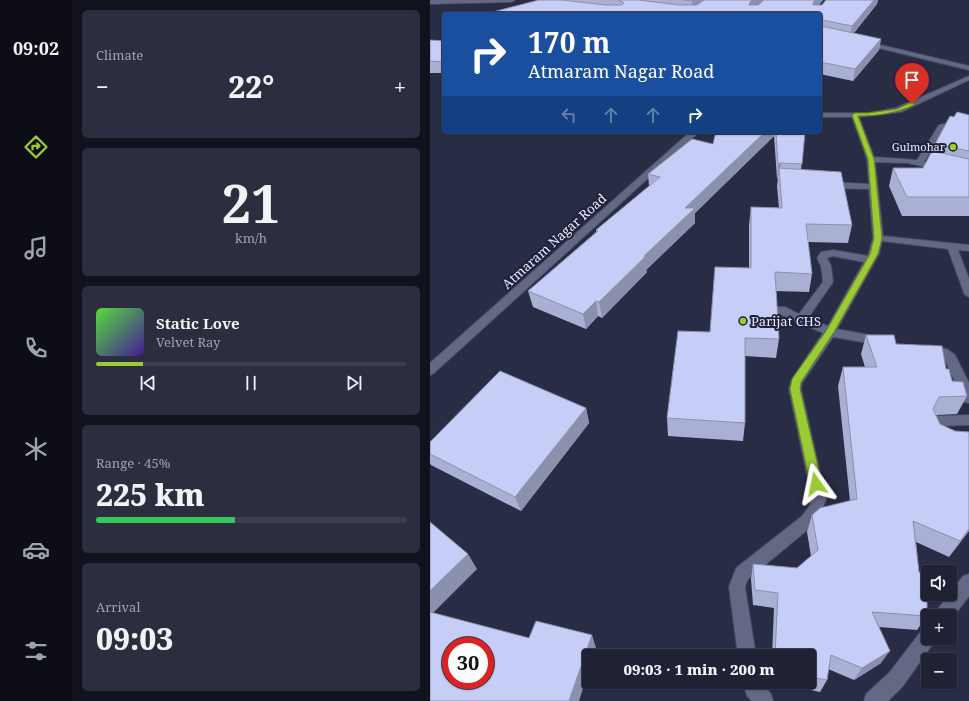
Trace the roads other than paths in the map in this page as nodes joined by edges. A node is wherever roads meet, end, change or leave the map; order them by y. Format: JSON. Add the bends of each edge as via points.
{"nodes":[{"id":1,"x":510,"y":0,"type":"edge"},
{"id":2,"x":431,"y":2,"type":"edge"},
{"id":3,"x":856,"y":41,"type":"edge"},
{"id":4,"x":969,"y":68,"type":"edge"},
{"id":5,"x":969,"y":78,"type":"edge"},
{"id":6,"x":822,"y":115,"type":"edge"},
{"id":7,"x":855,"y":115,"type":"junction"},
{"id":8,"x":969,"y":120,"type":"edge"},
{"id":9,"x":692,"y":134,"type":"edge"},
{"id":10,"x":871,"y":159,"type":"junction"},
{"id":11,"x":919,"y":163,"type":"junction"},
{"id":12,"x":969,"y":174,"type":"edge"},
{"id":13,"x":818,"y":184,"type":"edge"},
{"id":14,"x":874,"y":187,"type":"junction"},
{"id":15,"x":878,"y":238,"type":"junction"},
{"id":16,"x":952,"y":247,"type":"junction"},
{"id":17,"x":969,"y":248,"type":"edge"},
{"id":18,"x":870,"y":260,"type":"junction"},
{"id":19,"x":969,"y":293,"type":"edge"},
{"id":20,"x":781,"y":310,"type":"dead end"},
{"id":21,"x":800,"y":319,"type":"junction"},
{"id":22,"x":830,"y":332,"type":"junction"},
{"id":23,"x":892,"y":343,"type":"edge"},
{"id":24,"x":916,"y":347,"type":"edge"},
{"id":25,"x":430,"y":370,"type":"edge"},
{"id":26,"x":969,"y":398,"type":"edge"},
{"id":27,"x":969,"y":420,"type":"edge"},
{"id":28,"x":946,"y":442,"type":"edge"},
{"id":29,"x":969,"y":582,"type":"edge"},
{"id":30,"x":948,"y":609,"type":"edge"},
{"id":31,"x":921,"y":645,"type":"edge"},
{"id":32,"x":746,"y":649,"type":"edge"},
{"id":33,"x":754,"y":689,"type":"edge"},
{"id":34,"x":764,"y":701,"type":"edge"},
{"id":35,"x":873,"y":701,"type":"edge"}],
"edges":[{"from":1,"to":2,"type":"street"},
{"from":3,"to":4,"type":"street"},
{"from":5,"to":7,"type":"street","via":[[898,110]]},
{"from":6,"to":7,"type":"street"},
{"from":7,"to":10,"type":"street"},
{"from":8,"to":11,"type":"street","via":[[942,127]]},
{"from":9,"to":25,"type":"street","name":"Atmaram Nagar Road"},
{"from":10,"to":11,"type":"street"},
{"from":10,"to":14,"type":"street"},
{"from":11,"to":12,"type":"street"},
{"from":13,"to":14,"type":"street"},
{"from":14,"to":15,"type":"street"},
{"from":15,"to":16,"type":"street"},
{"from":15,"to":18,"type":"street"},
{"from":16,"to":17,"type":"street"},
{"from":16,"to":19,"type":"street"},
{"from":18,"to":21,"type":"street","via":[[833,253],[825,254],[822,258],[828,282]]},
{"from":18,"to":22,"type":"street"},
{"from":20,"to":21,"type":"street"},
{"from":21,"to":22,"type":"street"},
{"from":22,"to":23,"type":"street"},
{"from":22,"to":32,"type":"street","via":[[796,382],[795,389],[819,499],[815,511],[806,522],[742,574],[738,587]]},
{"from":24,"to":26,"type":"street","via":[[947,355]]},
{"from":27,"to":28,"type":"street","via":[[934,423],[936,437]]},
{"from":29,"to":30,"type":"street"},
{"from":31,"to":35,"type":"street","via":[[890,686]]},
{"from":33,"to":34,"type":"street"}]}
